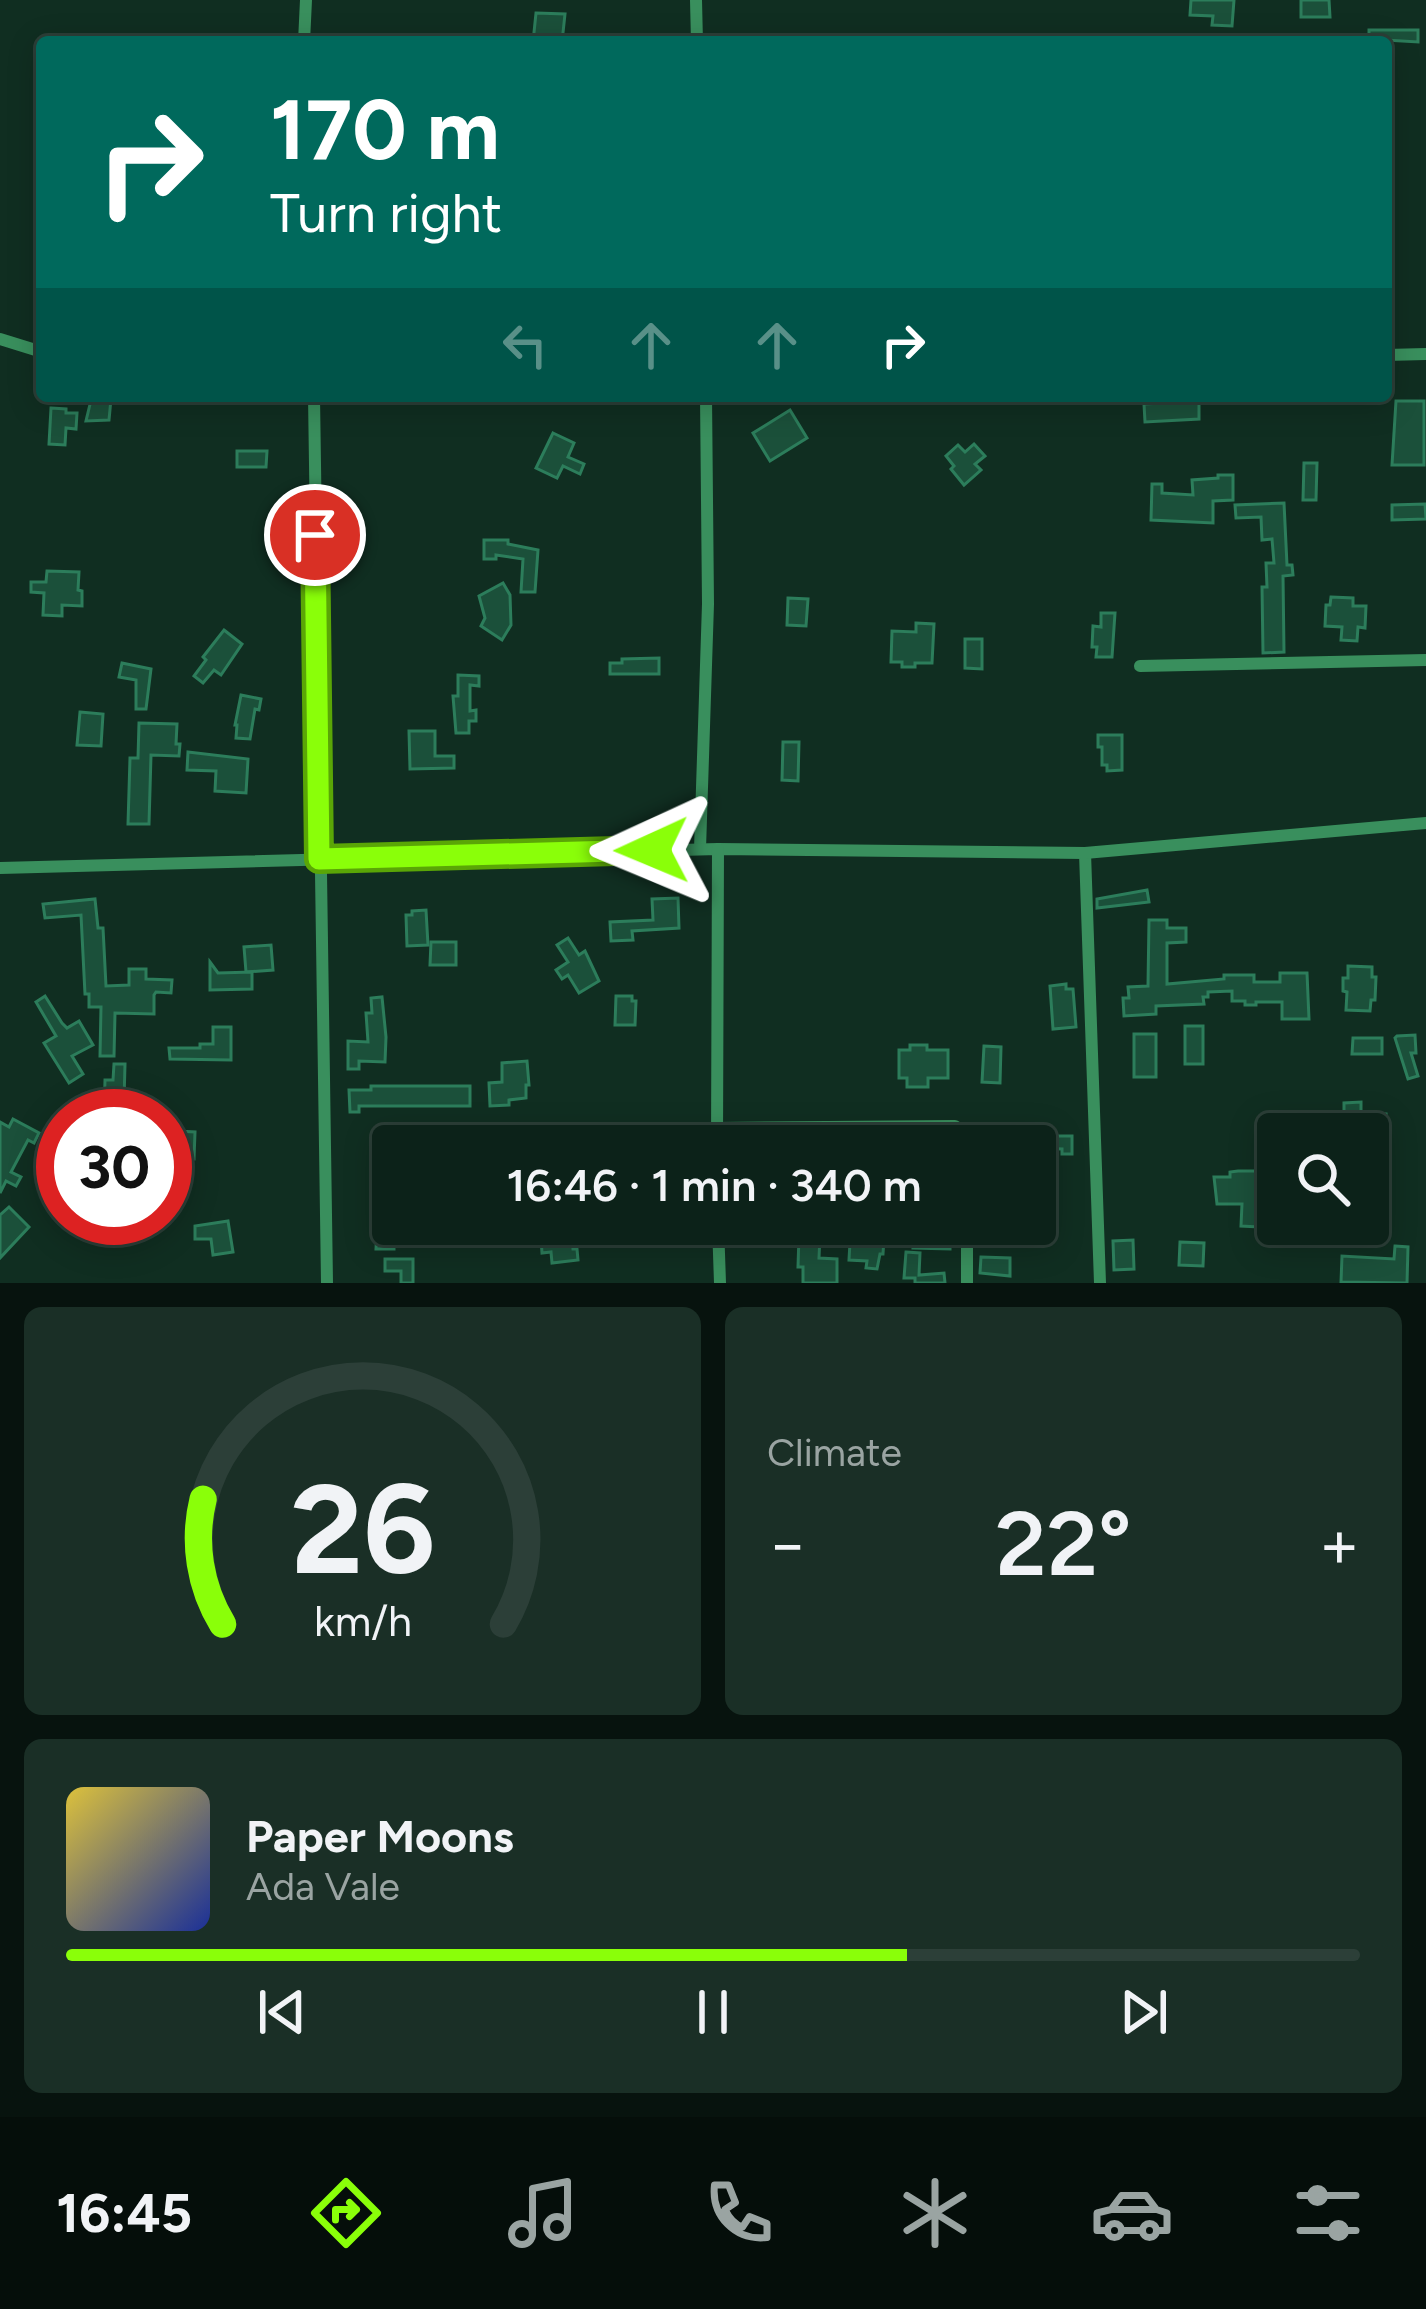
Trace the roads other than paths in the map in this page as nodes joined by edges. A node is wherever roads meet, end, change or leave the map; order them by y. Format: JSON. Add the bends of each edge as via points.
{"nodes":[{"id":1,"x":306,"y":0,"type":"edge"},
{"id":2,"x":696,"y":0,"type":"edge"},
{"id":3,"x":304,"y":36,"type":"edge"},
{"id":4,"x":697,"y":36,"type":"edge"},
{"id":5,"x":0,"y":339,"type":"edge"},
{"id":6,"x":36,"y":350,"type":"edge"},
{"id":7,"x":1426,"y":354,"type":"edge"},
{"id":8,"x":1392,"y":355,"type":"edge"},
{"id":9,"x":314,"y":402,"type":"edge"},
{"id":10,"x":706,"y":402,"type":"edge"},
{"id":11,"x":1426,"y":660,"type":"edge"},
{"id":12,"x":1140,"y":666,"type":"dead end"},
{"id":13,"x":1426,"y":823,"type":"edge"},
{"id":14,"x":700,"y":849,"type":"junction"},
{"id":15,"x":718,"y":849,"type":"junction"},
{"id":16,"x":1085,"y":853,"type":"junction"},
{"id":17,"x":319,"y":859,"type":"junction"},
{"id":18,"x":0,"y":868,"type":"edge"},
{"id":19,"x":716,"y":1125,"type":"edge"},
{"id":20,"x":719,"y":1245,"type":"edge"},
{"id":21,"x":967,"y":1245,"type":"edge"},
{"id":22,"x":327,"y":1283,"type":"edge"},
{"id":23,"x":720,"y":1283,"type":"edge"},
{"id":24,"x":967,"y":1283,"type":"edge"},
{"id":25,"x":1100,"y":1283,"type":"edge"}],
"edges":[{"from":1,"to":3,"type":"street"},
{"from":2,"to":4,"type":"street"},
{"from":5,"to":6,"type":"street"},
{"from":7,"to":8,"type":"street"},
{"from":9,"to":17,"type":"street"},
{"from":10,"to":14,"type":"street"},
{"from":11,"to":12,"type":"street"},
{"from":13,"to":16,"type":"street"},
{"from":14,"to":15,"type":"street"},
{"from":14,"to":17,"type":"street"},
{"from":15,"to":16,"type":"street"},
{"from":15,"to":19,"type":"street"},
{"from":16,"to":25,"type":"street"},
{"from":17,"to":18,"type":"street"},
{"from":17,"to":22,"type":"street"},
{"from":20,"to":23,"type":"street"},
{"from":21,"to":24,"type":"street"}]}
